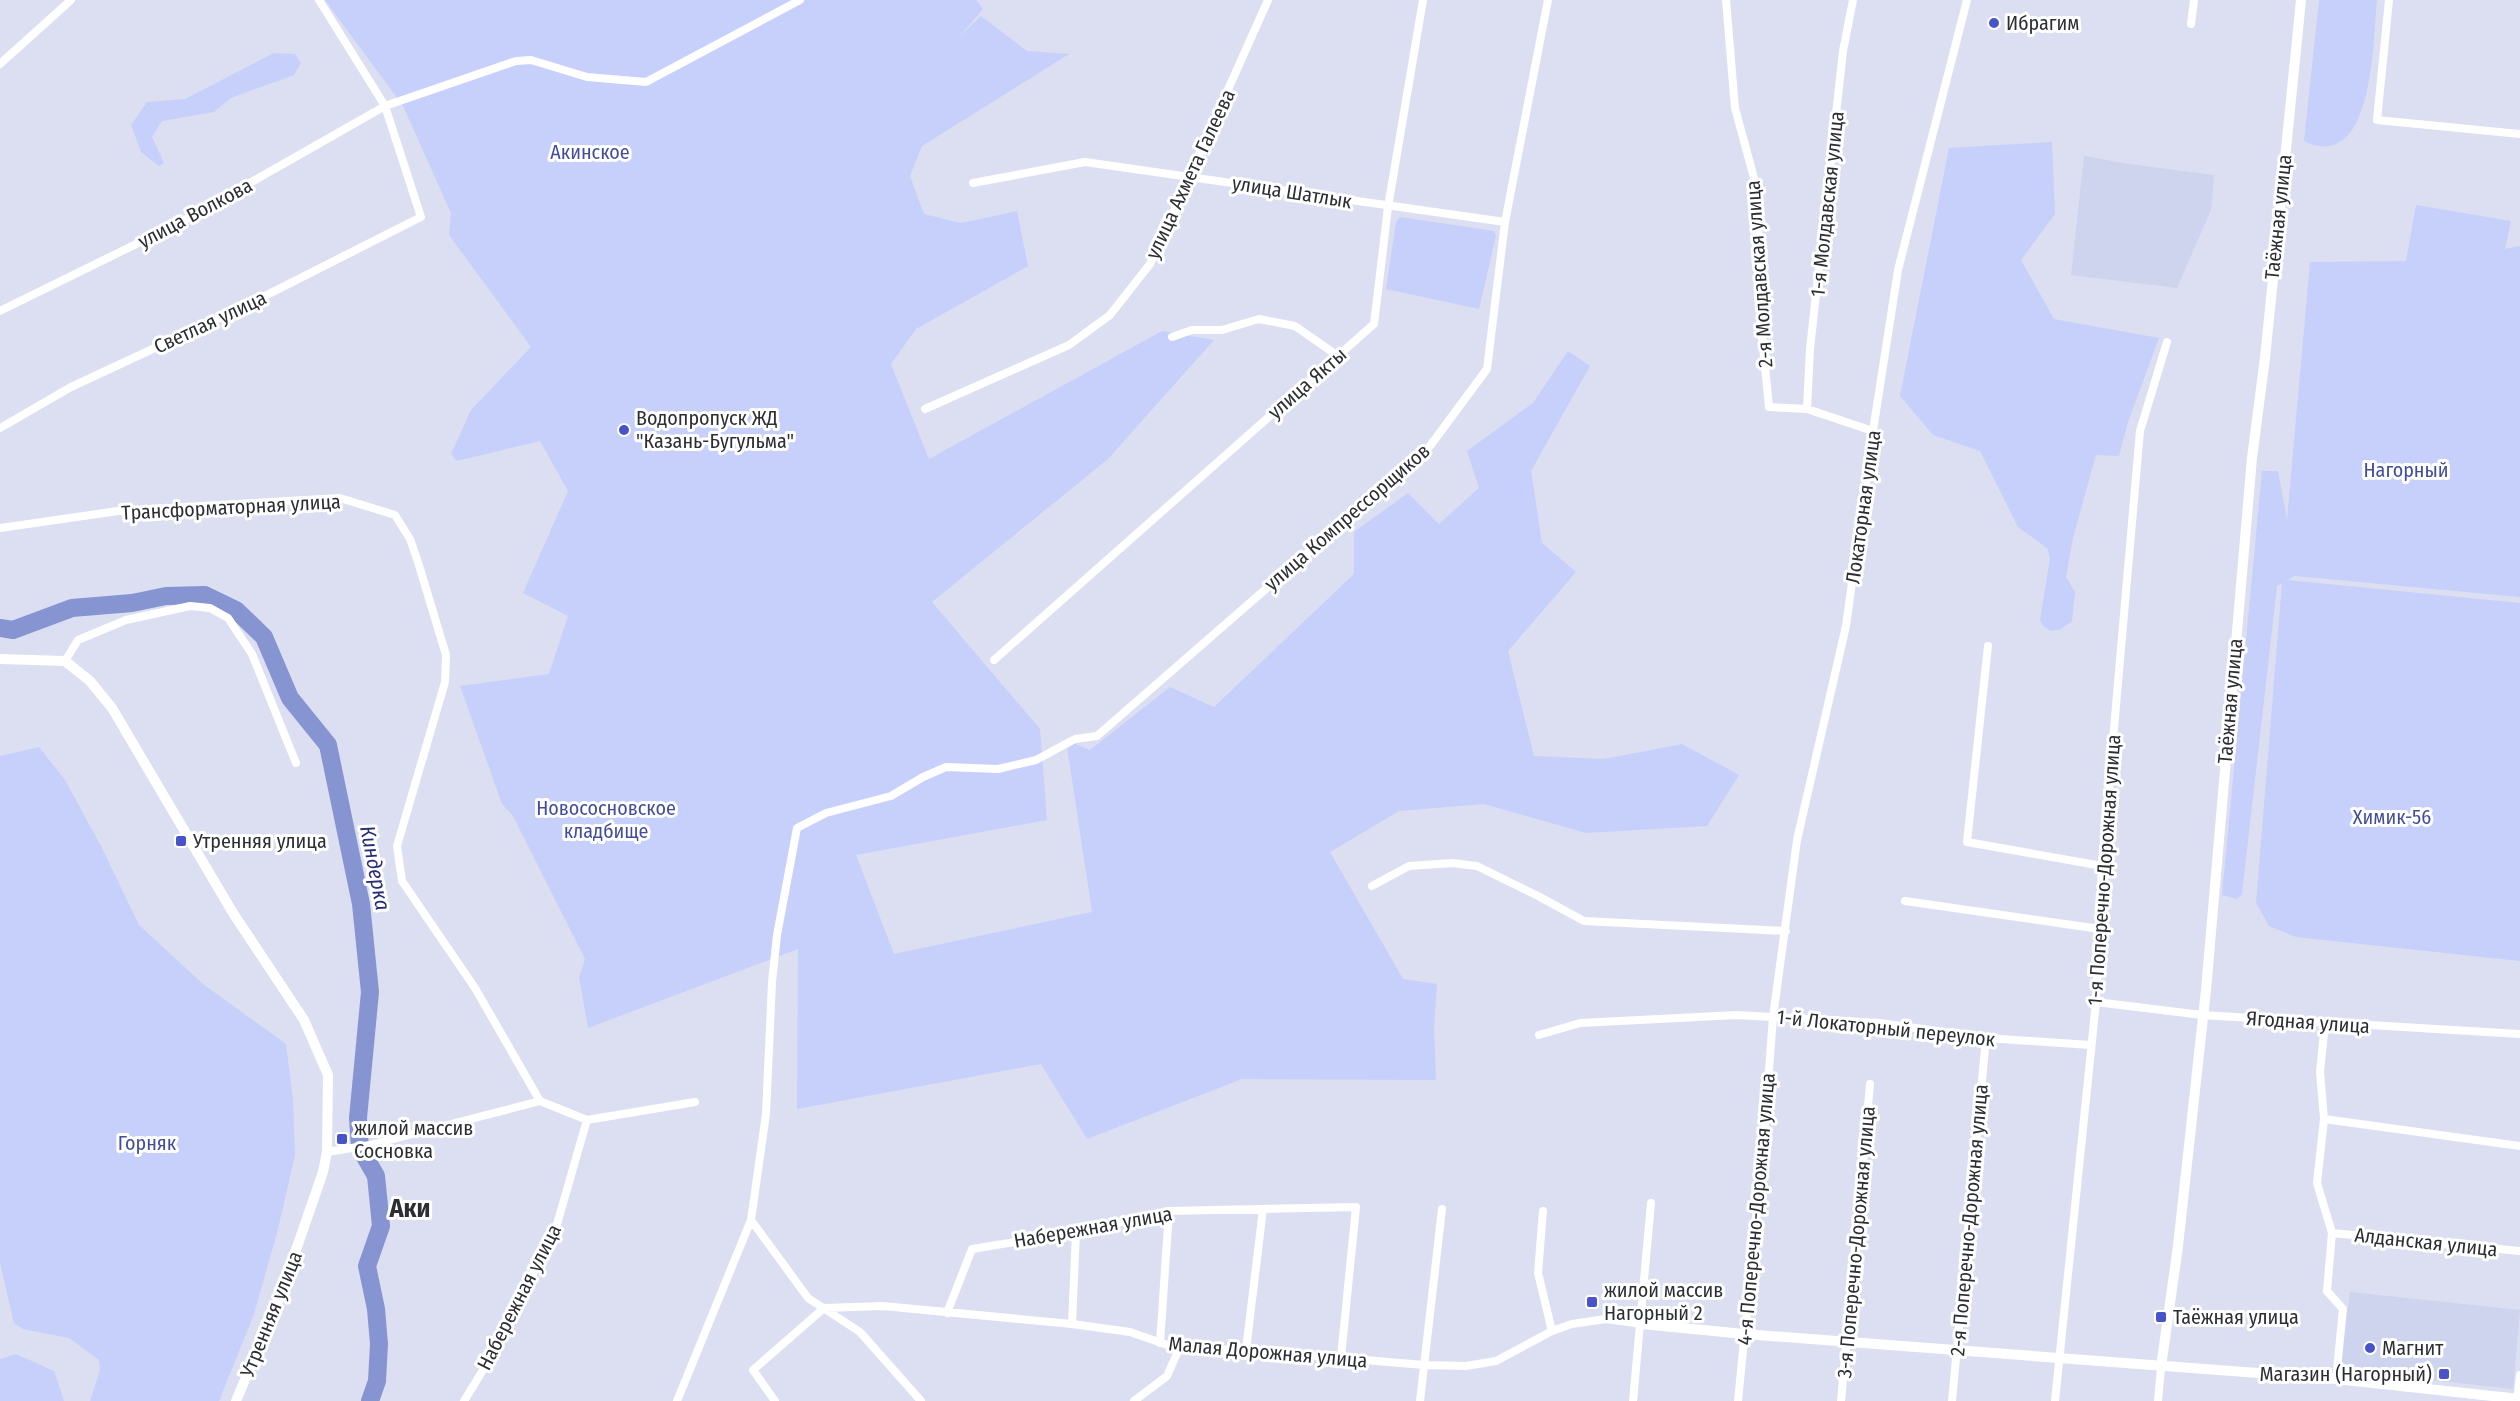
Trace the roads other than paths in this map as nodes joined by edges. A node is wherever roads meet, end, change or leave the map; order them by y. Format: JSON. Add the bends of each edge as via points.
{"nodes":[{"id":1,"x":71,"y":0,"type":"edge"},
{"id":2,"x":319,"y":0,"type":"edge"},
{"id":3,"x":800,"y":0,"type":"edge"},
{"id":4,"x":1268,"y":0,"type":"edge"},
{"id":5,"x":1423,"y":0,"type":"edge"},
{"id":6,"x":1548,"y":0,"type":"edge"},
{"id":7,"x":1726,"y":0,"type":"edge"},
{"id":8,"x":1853,"y":0,"type":"edge"},
{"id":9,"x":1967,"y":0,"type":"edge"},
{"id":10,"x":2194,"y":0,"type":"edge"},
{"id":11,"x":2301,"y":0,"type":"edge"},
{"id":12,"x":2389,"y":0,"type":"edge"},
{"id":13,"x":2191,"y":24,"type":"dead end"},
{"id":14,"x":0,"y":64,"type":"edge"},
{"id":15,"x":385,"y":106,"type":"junction"},
{"id":16,"x":2520,"y":134,"type":"edge"},
{"id":17,"x":1190,"y":177,"type":"junction"},
{"id":18,"x":973,"y":183,"type":"dead end"},
{"id":19,"x":1388,"y":207,"type":"junction"},
{"id":20,"x":1505,"y":222,"type":"junction"},
{"id":21,"x":0,"y":311,"type":"edge"},
{"id":22,"x":1172,"y":337,"type":"dead end"},
{"id":23,"x":2168,"y":342,"type":"dead end"},
{"id":24,"x":1338,"y":356,"type":"junction"},
{"id":25,"x":925,"y":409,"type":"dead end"},
{"id":26,"x":1807,"y":409,"type":"junction"},
{"id":27,"x":0,"y":428,"type":"edge"},
{"id":28,"x":1873,"y":431,"type":"junction"},
{"id":29,"x":0,"y":528,"type":"edge"},
{"id":30,"x":1988,"y":646,"type":"dead end"},
{"id":31,"x":0,"y":659,"type":"edge"},
{"id":32,"x":994,"y":660,"type":"dead end"},
{"id":33,"x":65,"y":662,"type":"junction"},
{"id":34,"x":296,"y":763,"type":"dead end"},
{"id":35,"x":2102,"y":866,"type":"junction"},
{"id":36,"x":1372,"y":886,"type":"dead end"},
{"id":37,"x":1905,"y":902,"type":"dead end"},
{"id":38,"x":2100,"y":929,"type":"junction"},
{"id":39,"x":1786,"y":931,"type":"junction"},
{"id":40,"x":2096,"y":1002,"type":"junction"},
{"id":41,"x":2202,"y":1015,"type":"junction"},
{"id":42,"x":1773,"y":1017,"type":"junction"},
{"id":43,"x":2325,"y":1023,"type":"junction"},
{"id":44,"x":2520,"y":1034,"type":"edge"},
{"id":45,"x":1539,"y":1035,"type":"dead end"},
{"id":46,"x":1986,"y":1038,"type":"junction"},
{"id":47,"x":2090,"y":1045,"type":"junction"},
{"id":48,"x":1870,"y":1084,"type":"dead end"},
{"id":49,"x":540,"y":1101,"type":"junction"},
{"id":50,"x":695,"y":1102,"type":"dead end"},
{"id":51,"x":2324,"y":1119,"type":"junction"},
{"id":52,"x":587,"y":1120,"type":"junction"},
{"id":53,"x":2520,"y":1146,"type":"edge"},
{"id":54,"x":327,"y":1152,"type":"junction"},
{"id":55,"x":1651,"y":1203,"type":"dead end"},
{"id":56,"x":1263,"y":1209,"type":"junction"},
{"id":57,"x":1442,"y":1209,"type":"dead end"},
{"id":58,"x":1169,"y":1211,"type":"junction"},
{"id":59,"x":1543,"y":1211,"type":"dead end"},
{"id":60,"x":751,"y":1220,"type":"junction"},
{"id":61,"x":1076,"y":1232,"type":"junction"},
{"id":62,"x":2332,"y":1233,"type":"junction"},
{"id":63,"x":2520,"y":1251,"type":"edge"},
{"id":64,"x":824,"y":1308,"type":"junction"},
{"id":65,"x":947,"y":1313,"type":"junction"},
{"id":66,"x":1071,"y":1324,"type":"junction"},
{"id":67,"x":1641,"y":1324,"type":"junction"},
{"id":68,"x":1552,"y":1331,"type":"junction"},
{"id":69,"x":1744,"y":1334,"type":"junction"},
{"id":70,"x":1846,"y":1342,"type":"junction"},
{"id":71,"x":1160,"y":1343,"type":"junction"},
{"id":72,"x":1179,"y":1349,"type":"junction"},
{"id":73,"x":1246,"y":1350,"type":"junction"},
{"id":74,"x":1958,"y":1351,"type":"junction"},
{"id":75,"x":1341,"y":1357,"type":"junction"},
{"id":76,"x":2060,"y":1359,"type":"junction"},
{"id":77,"x":1424,"y":1365,"type":"junction"},
{"id":78,"x":2161,"y":1366,"type":"junction"},
{"id":79,"x":2520,"y":1375,"type":"edge"},
{"id":80,"x":2336,"y":1379,"type":"junction"},
{"id":81,"x":2518,"y":1400,"type":"edge"},
{"id":82,"x":237,"y":1401,"type":"edge"},
{"id":83,"x":464,"y":1401,"type":"edge"},
{"id":84,"x":677,"y":1401,"type":"edge"},
{"id":85,"x":775,"y":1401,"type":"edge"},
{"id":86,"x":921,"y":1401,"type":"edge"},
{"id":87,"x":1134,"y":1401,"type":"edge"},
{"id":88,"x":1420,"y":1401,"type":"edge"},
{"id":89,"x":1632,"y":1401,"type":"edge"},
{"id":90,"x":1738,"y":1401,"type":"edge"},
{"id":91,"x":1841,"y":1401,"type":"edge"},
{"id":92,"x":1952,"y":1401,"type":"edge"},
{"id":93,"x":2055,"y":1401,"type":"edge"},
{"id":94,"x":2158,"y":1401,"type":"edge"}],
"edges":[{"from":1,"to":14,"type":"street"},
{"from":2,"to":15,"type":"street"},
{"from":3,"to":15,"type":"street","name":"улица Волкова","via":[[646,82],[587,77],[531,60],[516,61]]},
{"from":4,"to":17,"type":"street","name":"улица Ахмета Галеева"},
{"from":5,"to":19,"type":"street","name":"улица Якты"},
{"from":6,"to":20,"type":"street","name":"улица Компрессорщиков"},
{"from":7,"to":26,"type":"street","name":"2-я Молдавская улица","via":[[1736,108],[1757,189],[1761,326],[1769,407]]},
{"from":8,"to":26,"type":"street","name":"1-я Молдавская улица","via":[[1842,62]]},
{"from":9,"to":28,"type":"street","name":"Локаторная улица","via":[[1898,270]]},
{"from":10,"to":13,"type":"street"},
{"from":11,"to":41,"type":"street","name":"Таёжная улица","via":[[2252,458]]},
{"from":12,"to":16,"type":"street","via":[[2377,120]]},
{"from":15,"to":21,"type":"street","name":"улица Волкова","via":[[183,221]]},
{"from":15,"to":27,"type":"street","name":"Светлая улица","via":[[421,217],[71,387]]},
{"from":17,"to":18,"type":"street","name":"улица Шатлык","via":[[1085,162]]},
{"from":17,"to":19,"type":"street","name":"улица Шатлык"},
{"from":17,"to":25,"type":"street","name":"улица Ахмета Галеева","via":[[1150,264],[1110,315],[1069,345]]},
{"from":19,"to":20,"type":"street","name":"улица Шатлык"},
{"from":19,"to":24,"type":"street","name":"улица Якты","via":[[1374,324]]},
{"from":20,"to":60,"type":"street","name":"улица Компрессорщиков","via":[[1487,369],[1430,446],[1097,736],[1076,739],[1036,760],[998,769],[946,767],[891,795],[826,813],[797,828],[777,935],[766,1114]]},
{"from":22,"to":24,"type":"street","via":[[1192,330],[1222,330],[1259,318],[1295,326]]},
{"from":23,"to":35,"type":"street","name":"1-я Поперечно-Дорожная улица","via":[[2140,431]]},
{"from":24,"to":32,"type":"street","name":"улица Якты"},
{"from":26,"to":28,"type":"street"},
{"from":28,"to":39,"type":"street","name":"Локаторная улица","via":[[1846,626],[1797,840]]},
{"from":29,"to":49,"type":"street","name":"Трансформаторная улица","via":[[118,511],[340,498],[395,515],[410,539],[446,655],[445,682],[397,846],[402,881],[475,988]]},
{"from":30,"to":35,"type":"street","via":[[1967,842]]},
{"from":31,"to":33,"type":"street"},
{"from":33,"to":34,"type":"street","via":[[78,640],[126,620],[190,606],[210,608],[228,618],[252,654]]},
{"from":33,"to":54,"type":"street","name":"Утренняя улица","via":[[90,681],[112,708],[232,913],[304,1020],[328,1075]]},
{"from":35,"to":38,"type":"street","name":"1-я Поперечно-Дорожная улица"},
{"from":36,"to":39,"type":"street","via":[[1409,866],[1452,863],[1477,866],[1584,921]]},
{"from":37,"to":38,"type":"street"},
{"from":38,"to":40,"type":"street","name":"1-я Поперечно-Дорожная улица"},
{"from":39,"to":42,"type":"street","name":"Локаторная улица"},
{"from":40,"to":41,"type":"street","name":"Ягодная улица"},
{"from":40,"to":47,"type":"street","name":"1-я Поперечно-Дорожная улица"},
{"from":41,"to":43,"type":"street","name":"Ягодная улица"},
{"from":41,"to":78,"type":"street","name":"Таёжная улица"},
{"from":42,"to":45,"type":"street","name":"1-й Локаторный переулок","via":[[1737,1015],[1580,1023]]},
{"from":42,"to":46,"type":"street","name":"1-й Локаторный переулок","via":[[1880,1023]]},
{"from":42,"to":69,"type":"street","name":"4-я Поперечно-Дорожная улица"},
{"from":43,"to":44,"type":"street","name":"Ягодная улица"},
{"from":43,"to":51,"type":"street","via":[[2320,1072]]},
{"from":46,"to":47,"type":"street","name":"1-й Локаторный переулок"},
{"from":46,"to":74,"type":"street","name":"2-я Поперечно-Дорожная улица"},
{"from":47,"to":76,"type":"street","name":"1-я Поперечно-Дорожная улица"},
{"from":48,"to":70,"type":"street","name":"3-я Поперечно-Дорожная улица"},
{"from":49,"to":52,"type":"street"},
{"from":49,"to":54,"type":"street","via":[[370,1145]]},
{"from":50,"to":52,"type":"street"},
{"from":51,"to":53,"type":"street"},
{"from":51,"to":62,"type":"street","via":[[2317,1183]]},
{"from":52,"to":83,"type":"street","name":"Набережная улица","via":[[555,1232]]},
{"from":54,"to":82,"type":"street","name":"Утренняя улица","via":[[279,1299]]},
{"from":55,"to":67,"type":"street"},
{"from":56,"to":58,"type":"street","name":"Набережная улица"},
{"from":56,"to":73,"type":"street"},
{"from":56,"to":75,"type":"street","name":"Набережная улица","via":[[1356,1207]]},
{"from":57,"to":77,"type":"street"},
{"from":58,"to":61,"type":"street","name":"Набережная улица"},
{"from":58,"to":71,"type":"street"},
{"from":59,"to":68,"type":"street","via":[[1539,1273]]},
{"from":60,"to":64,"type":"street","via":[[807,1298]]},
{"from":60,"to":84,"type":"street"},
{"from":61,"to":65,"type":"street","name":"Набережная улица","via":[[972,1249]]},
{"from":61,"to":66,"type":"street"},
{"from":62,"to":63,"type":"street","name":"Алданская улица"},
{"from":62,"to":80,"type":"street","via":[[2327,1291],[2343,1310]]},
{"from":64,"to":65,"type":"street","name":"Малая Дорожная улица","via":[[883,1306]]},
{"from":64,"to":85,"type":"street","via":[[753,1370]]},
{"from":64,"to":86,"type":"street","via":[[860,1332]]},
{"from":65,"to":66,"type":"street","name":"Малая Дорожная улица"},
{"from":66,"to":71,"type":"street","name":"Малая Дорожная улица","via":[[1130,1332]]},
{"from":67,"to":68,"type":"street","name":"Малая Дорожная улица","via":[[1606,1319]]},
{"from":67,"to":69,"type":"street"},
{"from":67,"to":89,"type":"street"},
{"from":68,"to":77,"type":"street","name":"Малая Дорожная улица","via":[[1496,1361],[1466,1366]]},
{"from":69,"to":70,"type":"street"},
{"from":69,"to":90,"type":"street","name":"4-я Поперечно-Дорожная улица"},
{"from":70,"to":74,"type":"street"},
{"from":70,"to":91,"type":"street","name":"3-я Поперечно-Дорожная улица"},
{"from":71,"to":72,"type":"street","name":"Малая Дорожная улица"},
{"from":72,"to":73,"type":"street","name":"Малая Дорожная улица"},
{"from":72,"to":87,"type":"street","via":[[1167,1376]]},
{"from":73,"to":75,"type":"street","name":"Малая Дорожная улица"},
{"from":74,"to":76,"type":"street"},
{"from":74,"to":92,"type":"street","name":"2-я Поперечно-Дорожная улица"},
{"from":75,"to":77,"type":"street","name":"Малая Дорожная улица"},
{"from":76,"to":78,"type":"street"},
{"from":76,"to":93,"type":"street","name":"1-я Поперечно-Дорожная улица"},
{"from":77,"to":88,"type":"street"},
{"from":78,"to":80,"type":"street"},
{"from":78,"to":94,"type":"street","name":"Таёжная улица"},
{"from":79,"to":81,"type":"street"},
{"from":80,"to":81,"type":"street"}]}
